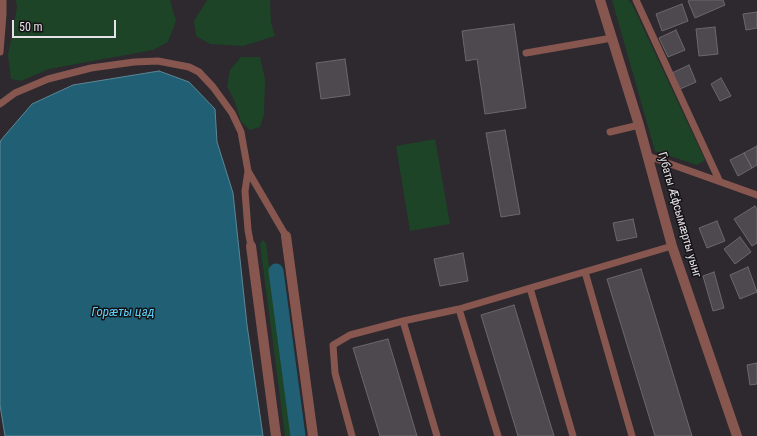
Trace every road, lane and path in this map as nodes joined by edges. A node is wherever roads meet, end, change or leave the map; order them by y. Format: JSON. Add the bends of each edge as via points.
{"nodes":[{"id":1,"x":3,"y":0,"type":"edge"},
{"id":2,"x":600,"y":0,"type":"edge"},
{"id":3,"x":636,"y":0,"type":"edge"},
{"id":4,"x":612,"y":38,"type":"junction"},
{"id":5,"x":0,"y":52,"type":"edge"},
{"id":6,"x":526,"y":53,"type":"dead end"},
{"id":7,"x":0,"y":104,"type":"edge"},
{"id":8,"x":639,"y":125,"type":"junction"},
{"id":9,"x":610,"y":132,"type":"dead end"},
{"id":10,"x":648,"y":156,"type":"junction"},
{"id":11,"x":248,"y":171,"type":"junction"},
{"id":12,"x":719,"y":180,"type":"junction"},
{"id":13,"x":757,"y":195,"type":"edge"},
{"id":14,"x":286,"y":236,"type":"joint"},
{"id":15,"x":251,"y":246,"type":"joint"},
{"id":16,"x":672,"y":246,"type":"junction"},
{"id":17,"x":585,"y":272,"type":"junction"},
{"id":18,"x":530,"y":288,"type":"junction"},
{"id":19,"x":459,"y":308,"type":"junction"},
{"id":20,"x":403,"y":321,"type":"junction"},
{"id":21,"x":276,"y":436,"type":"edge"},
{"id":22,"x":312,"y":436,"type":"edge"},
{"id":23,"x":352,"y":436,"type":"edge"},
{"id":24,"x":437,"y":436,"type":"edge"},
{"id":25,"x":498,"y":436,"type":"edge"},
{"id":26,"x":573,"y":436,"type":"edge"},
{"id":27,"x":632,"y":436,"type":"edge"},
{"id":28,"x":737,"y":436,"type":"edge"}],
"edges":[{"from":1,"to":5,"type":"lane"},
{"from":2,"to":4,"type":"street","name":"Губаты Æфсымæрты уынг"},
{"from":3,"to":12,"type":"lane"},
{"from":4,"to":6,"type":"lane"},
{"from":4,"to":8,"type":"street","name":"Губаты Æфсымæрты уынг"},
{"from":7,"to":11,"type":"lane","via":[[15,93],[48,79],[91,68],[158,61],[189,67],[199,72],[232,113],[241,132]]},
{"from":8,"to":9,"type":"lane"},
{"from":8,"to":10,"type":"street","name":"Губаты Æфсымæрты уынг"},
{"from":10,"to":12,"type":"lane"},
{"from":10,"to":16,"type":"street","name":"Губаты Æфсымæрты уынг"},
{"from":11,"to":14,"type":"lane"},
{"from":11,"to":15,"type":"lane","via":[[245,191]]},
{"from":12,"to":13,"type":"lane"},
{"from":14,"to":22,"type":"street"},
{"from":15,"to":21,"type":"street"},
{"from":16,"to":17,"type":"lane"},
{"from":16,"to":28,"type":"street","name":"Губаты Æфсымæрты уынг"},
{"from":17,"to":18,"type":"lane"},
{"from":17,"to":27,"type":"lane"},
{"from":18,"to":19,"type":"lane"},
{"from":18,"to":26,"type":"lane"},
{"from":19,"to":20,"type":"lane"},
{"from":19,"to":25,"type":"lane"},
{"from":20,"to":23,"type":"lane","via":[[350,335],[333,345],[335,373]]},
{"from":20,"to":24,"type":"lane"}]}
